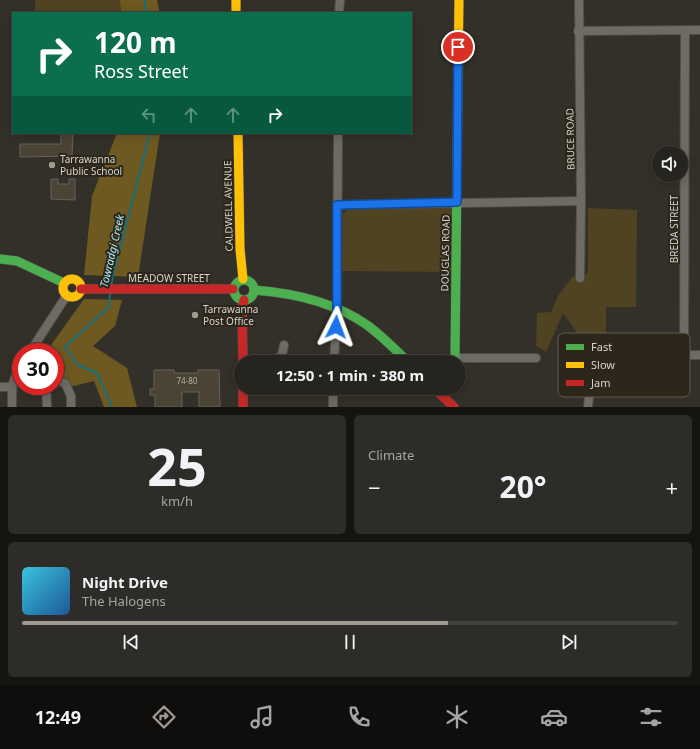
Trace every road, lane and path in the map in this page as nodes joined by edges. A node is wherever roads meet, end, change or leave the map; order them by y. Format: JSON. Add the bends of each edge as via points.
{"nodes":[{"id":1,"x":236,"y":0,"type":"edge"},
{"id":2,"x":340,"y":0,"type":"edge"},
{"id":3,"x":459,"y":0,"type":"edge"},
{"id":4,"x":579,"y":0,"type":"edge"},
{"id":5,"x":236,"y":12,"type":"edge"},
{"id":6,"x":339,"y":12,"type":"edge"},
{"id":7,"x":700,"y":30,"type":"edge"},
{"id":8,"x":578,"y":31,"type":"junction"},
{"id":9,"x":685,"y":31,"type":"junction"},
{"id":10,"x":238,"y":134,"type":"edge"},
{"id":11,"x":338,"y":134,"type":"edge"},
{"id":12,"x":581,"y":200,"type":"junction"},
{"id":13,"x":457,"y":202,"type":"junction"},
{"id":14,"x":337,"y":205,"type":"junction"},
{"id":15,"x":0,"y":259,"type":"edge"},
{"id":16,"x":580,"y":278,"type":"dead end"},
{"id":17,"x":243,"y":279,"type":"junction"},
{"id":18,"x":64,"y":283,"type":"junction"},
{"id":19,"x":82,"y":289,"type":"junction"},
{"id":20,"x":233,"y":289,"type":"junction"},
{"id":21,"x":254,"y":290,"type":"junction"},
{"id":22,"x":67,"y":295,"type":"junction"},
{"id":23,"x":244,"y":300,"type":"junction"},
{"id":24,"x":337,"y":309,"type":"junction"},
{"id":25,"x":684,"y":333,"type":"edge"},
{"id":26,"x":36,"y":343,"type":"edge"},
{"id":27,"x":284,"y":345,"type":"dead end"},
{"id":28,"x":243,"y":355,"type":"edge"},
{"id":29,"x":282,"y":355,"type":"edge"},
{"id":30,"x":334,"y":355,"type":"edge"},
{"id":31,"x":401,"y":355,"type":"edge"},
{"id":32,"x":454,"y":355,"type":"edge"},
{"id":33,"x":536,"y":358,"type":"dead end"},
{"id":34,"x":466,"y":360,"type":"edge"},
{"id":35,"x":64,"y":383,"type":"edge"},
{"id":36,"x":0,"y":387,"type":"edge"},
{"id":37,"x":12,"y":387,"type":"edge"},
{"id":38,"x":12,"y":395,"type":"edge"},
{"id":39,"x":46,"y":395,"type":"edge"},
{"id":40,"x":243,"y":395,"type":"edge"},
{"id":41,"x":333,"y":395,"type":"edge"},
{"id":42,"x":442,"y":395,"type":"edge"},
{"id":43,"x":589,"y":397,"type":"edge"},
{"id":44,"x":12,"y":407,"type":"edge"},
{"id":45,"x":47,"y":407,"type":"edge"},
{"id":46,"x":71,"y":407,"type":"edge"},
{"id":47,"x":243,"y":407,"type":"edge"},
{"id":48,"x":333,"y":407,"type":"edge"},
{"id":49,"x":454,"y":407,"type":"edge"},
{"id":50,"x":588,"y":407,"type":"edge"}],
"edges":[{"from":1,"to":5,"type":"main road"},
{"from":2,"to":6,"type":"street"},
{"from":3,"to":13,"type":"main road","name":"DOUGLAS ROAD"},
{"from":4,"to":8,"type":"street","name":"BRUCE ROAD"},
{"from":7,"to":9,"type":"street"},
{"from":8,"to":9,"type":"street"},
{"from":8,"to":12,"type":"street","name":"BRUCE ROAD"},
{"from":9,"to":25,"type":"street","name":"BREDA STREET"},
{"from":10,"to":17,"type":"main road","name":"CALDWELL AVENUE"},
{"from":11,"to":14,"type":"street"},
{"from":12,"to":13,"type":"street"},
{"from":12,"to":16,"type":"street","name":"BRUCE ROAD"},
{"from":13,"to":14,"type":"street"},
{"from":13,"to":32,"type":"main road","name":"DOUGLAS ROAD"},
{"from":14,"to":24,"type":"street"},
{"from":15,"to":18,"type":"main road","via":[[17,261]]},
{"from":17,"to":20,"type":"main road","via":[[236,282]]},
{"from":17,"to":21,"type":"main road","via":[[250,282]]},
{"from":18,"to":19,"type":"main road","via":[[69,279],[75,279]]},
{"from":18,"to":22,"type":"main road","via":[[63,289]]},
{"from":19,"to":20,"type":"main road","name":"MEADOW STREET"},
{"from":19,"to":22,"type":"main road","via":[[76,296]]},
{"from":20,"to":23,"type":"main road","via":[[238,299]]},
{"from":21,"to":23,"type":"main road","via":[[252,296]]},
{"from":21,"to":24,"type":"main road","via":[[293,295]]},
{"from":22,"to":26,"type":"street"},
{"from":23,"to":28,"type":"main road"},
{"from":24,"to":30,"type":"street"},
{"from":24,"to":31,"type":"main road","via":[[367,325]]},
{"from":27,"to":29,"type":"street"},
{"from":33,"to":34,"type":"street"},
{"from":35,"to":46,"type":"street","via":[[71,396]]},
{"from":36,"to":37,"type":"street"},
{"from":38,"to":44,"type":"street"},
{"from":39,"to":45,"type":"street"},
{"from":40,"to":47,"type":"main road"},
{"from":41,"to":48,"type":"street"},
{"from":42,"to":49,"type":"main road"},
{"from":43,"to":50,"type":"street"}]}
